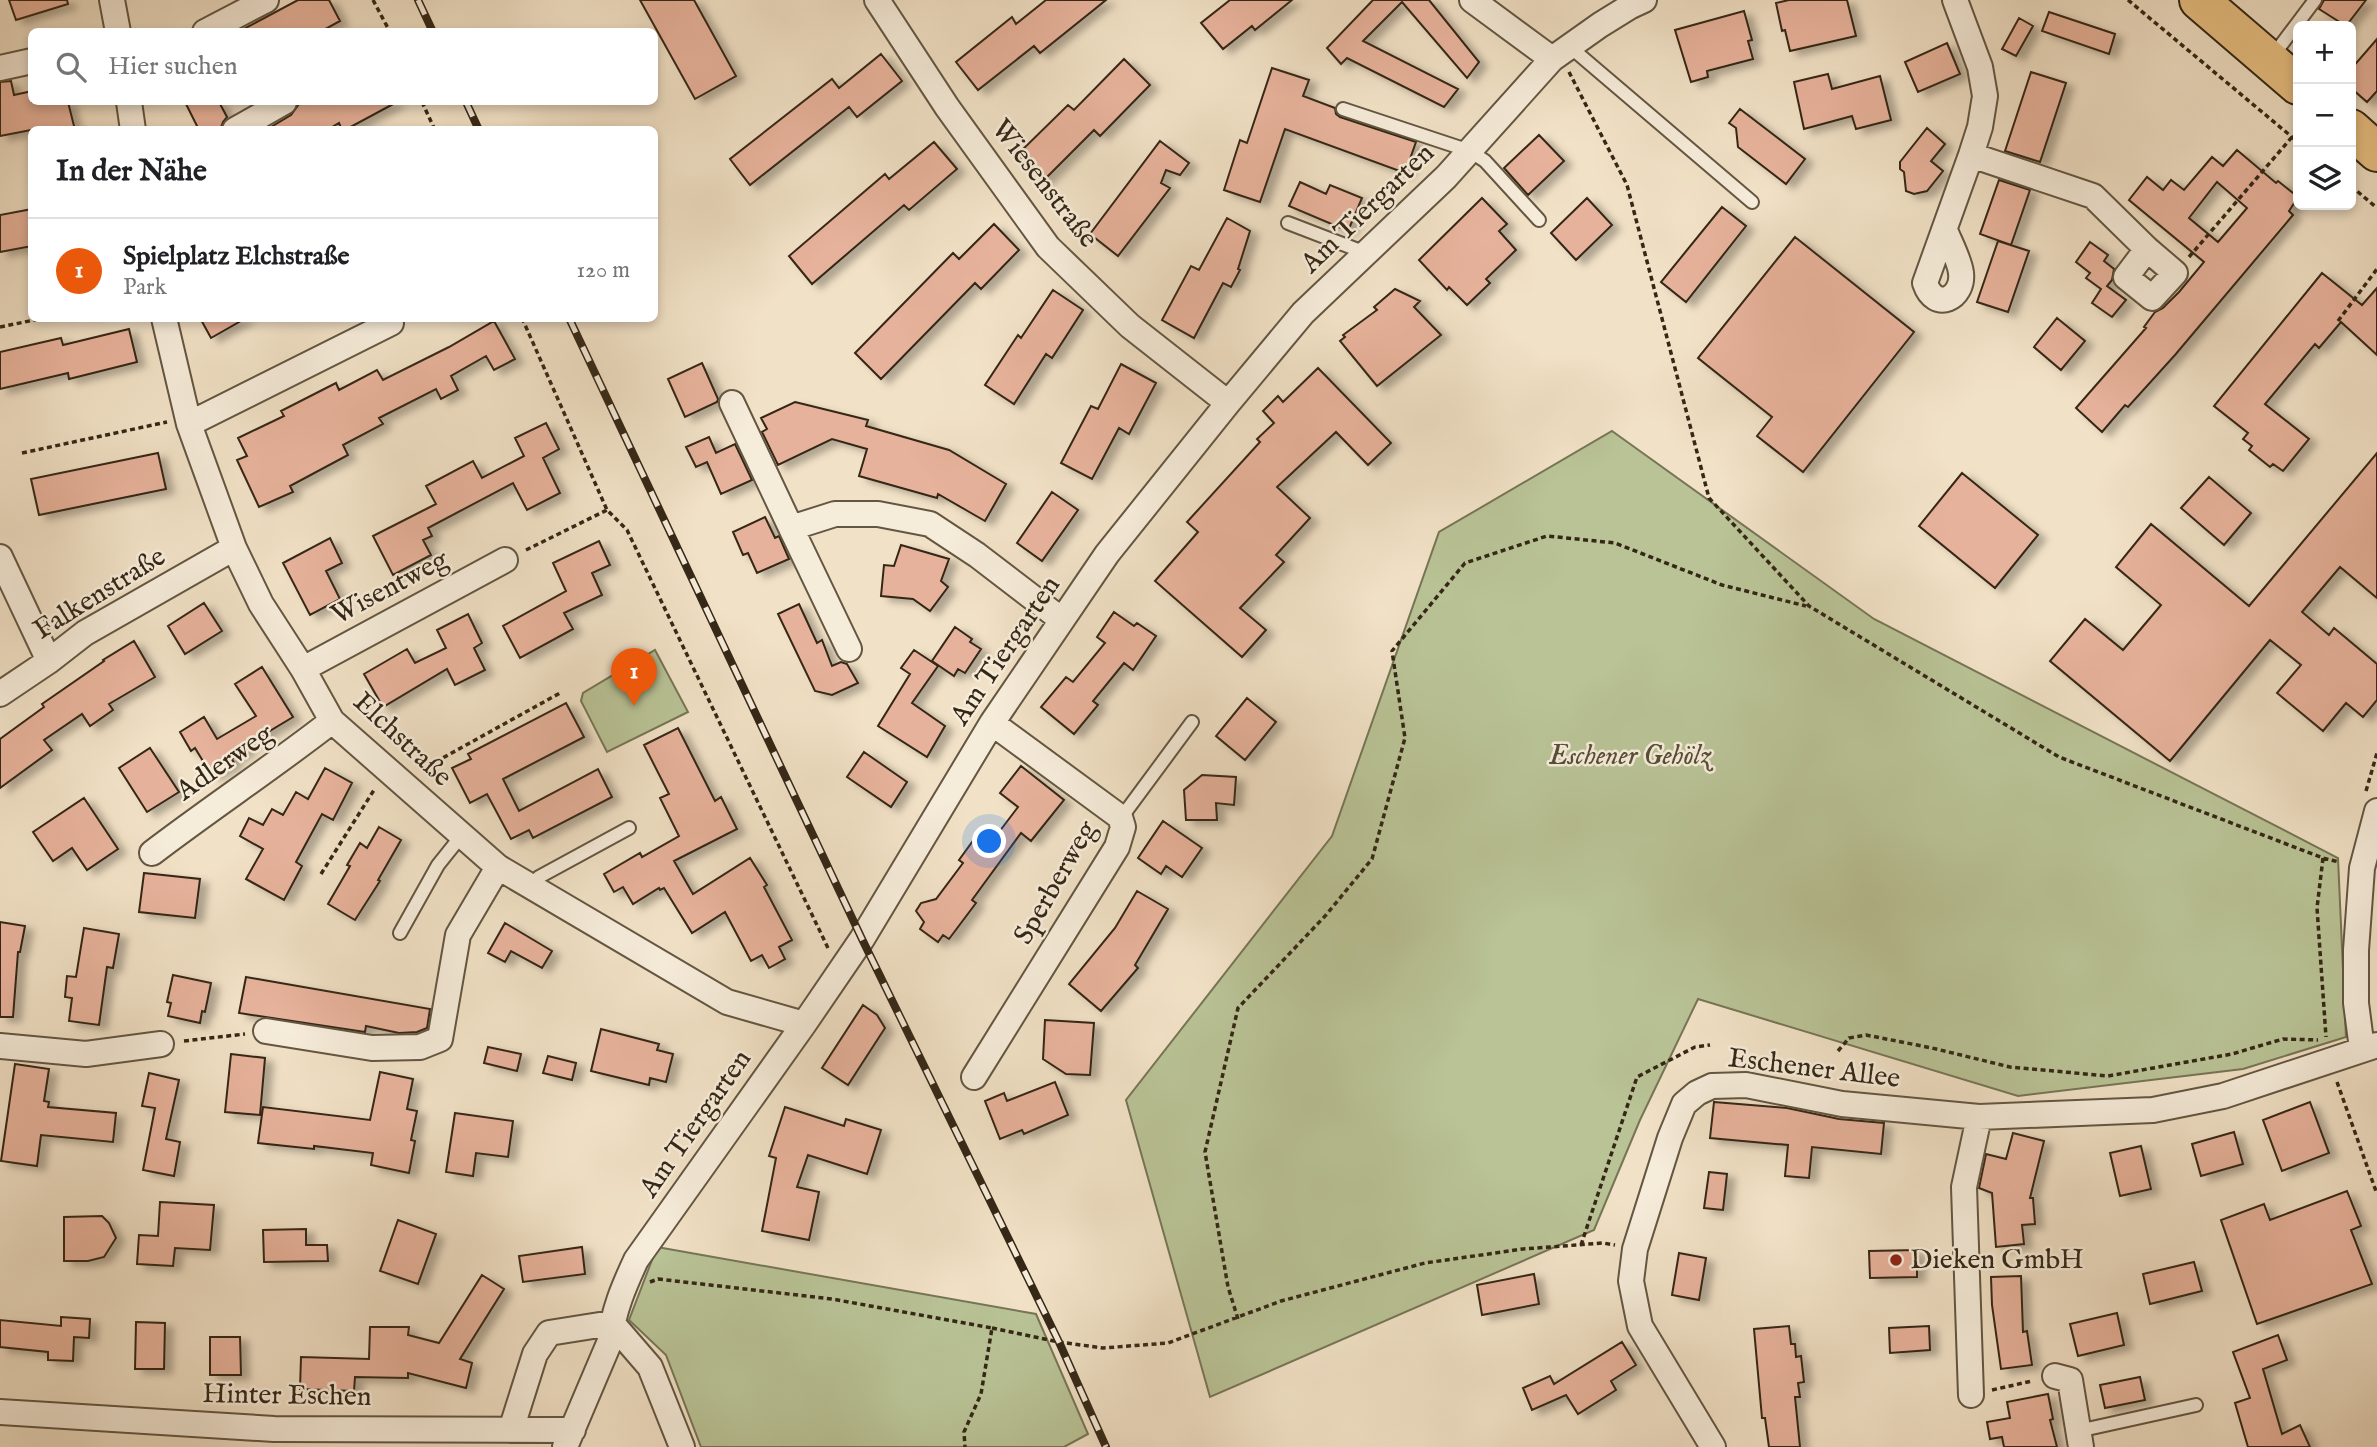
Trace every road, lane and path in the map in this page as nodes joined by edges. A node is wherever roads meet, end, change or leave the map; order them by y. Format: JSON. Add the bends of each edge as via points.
{"nodes":[{"id":1,"x":112,"y":0,"type":"edge"},
{"id":2,"x":265,"y":0,"type":"edge"},
{"id":3,"x":373,"y":0,"type":"edge"},
{"id":4,"x":877,"y":0,"type":"edge"},
{"id":5,"x":1472,"y":0,"type":"edge"},
{"id":6,"x":1644,"y":0,"type":"edge"},
{"id":7,"x":1955,"y":0,"type":"edge"},
{"id":8,"x":2129,"y":0,"type":"edge"},
{"id":9,"x":2199,"y":0,"type":"edge"},
{"id":10,"x":2315,"y":0,"type":"edge"},
{"id":11,"x":117,"y":28,"type":"edge"},
{"id":12,"x":212,"y":28,"type":"edge"},
{"id":13,"x":388,"y":28,"type":"edge"},
{"id":14,"x":1560,"y":53,"type":"junction"},
{"id":15,"x":2269,"y":60,"type":"junction"},
{"id":16,"x":28,"y":62,"type":"edge"},
{"id":17,"x":0,"y":68,"type":"edge"},
{"id":18,"x":2297,"y":84,"type":"edge"},
{"id":19,"x":129,"y":105,"type":"edge"},
{"id":20,"x":279,"y":105,"type":"edge"},
{"id":21,"x":423,"y":105,"type":"edge"},
{"id":22,"x":1343,"y":109,"type":"dead end"},
{"id":23,"x":132,"y":126,"type":"edge"},
{"id":24,"x":242,"y":126,"type":"edge"},
{"id":25,"x":433,"y":126,"type":"edge"},
{"id":26,"x":2356,"y":134,"type":"edge"},
{"id":27,"x":2292,"y":137,"type":"joint"},
{"id":28,"x":1469,"y":151,"type":"junction"},
{"id":29,"x":2377,"y":152,"type":"edge"},
{"id":30,"x":1972,"y":155,"type":"junction"},
{"id":31,"x":2356,"y":190,"type":"edge"},
{"id":32,"x":1752,"y":202,"type":"dead end"},
{"id":33,"x":2377,"y":208,"type":"edge"},
{"id":34,"x":1539,"y":220,"type":"dead end"},
{"id":35,"x":1288,"y":223,"type":"dead end"},
{"id":36,"x":1945,"y":230,"type":"dead end"},
{"id":37,"x":2147,"y":249,"type":"junction"},
{"id":38,"x":1366,"y":253,"type":"junction"},
{"id":39,"x":2377,"y":269,"type":"edge"},
{"id":40,"x":2175,"y":273,"type":"junction"},
{"id":41,"x":28,"y":321,"type":"edge"},
{"id":42,"x":2338,"y":321,"type":"dead end"},
{"id":43,"x":165,"y":322,"type":"edge"},
{"id":44,"x":524,"y":322,"type":"edge"},
{"id":45,"x":391,"y":323,"type":"dead end"},
{"id":46,"x":0,"y":327,"type":"edge"},
{"id":47,"x":732,"y":403,"type":"dead end"},
{"id":48,"x":1228,"y":403,"type":"junction"},
{"id":49,"x":188,"y":421,"type":"junction"},
{"id":50,"x":22,"y":453,"type":"dead end"},
{"id":51,"x":607,"y":510,"type":"junction"},
{"id":52,"x":791,"y":528,"type":"junction"},
{"id":53,"x":234,"y":548,"type":"junction"},
{"id":54,"x":0,"y":557,"type":"edge"},
{"id":55,"x":505,"y":560,"type":"joint"},
{"id":56,"x":1809,"y":606,"type":"junction"},
{"id":57,"x":1062,"y":620,"type":"junction"},
{"id":58,"x":849,"y":649,"type":"dead end"},
{"id":59,"x":50,"y":661,"type":"junction"},
{"id":60,"x":303,"y":669,"type":"junction"},
{"id":61,"x":560,"y":693,"type":"dead end"},
{"id":62,"x":0,"y":694,"type":"edge"},
{"id":63,"x":332,"y":721,"type":"junction"},
{"id":64,"x":1192,"y":722,"type":"dead end"},
{"id":65,"x":992,"y":723,"type":"junction"},
{"id":66,"x":394,"y":775,"type":"junction"},
{"id":67,"x":2377,"y":811,"type":"edge"},
{"id":68,"x":1120,"y":817,"type":"junction"},
{"id":69,"x":629,"y":828,"type":"dead end"},
{"id":70,"x":462,"y":835,"type":"junction"},
{"id":71,"x":152,"y":853,"type":"dead end"},
{"id":72,"x":2344,"y":864,"type":"dead end"},
{"id":73,"x":498,"y":867,"type":"junction"},
{"id":74,"x":321,"y":874,"type":"dead end"},
{"id":75,"x":529,"y":887,"type":"junction"},
{"id":76,"x":401,"y":933,"type":"dead end"},
{"id":77,"x":840,"y":971,"type":"junction"},
{"id":78,"x":804,"y":1024,"type":"junction"},
{"id":79,"x":266,"y":1031,"type":"joint"},
{"id":80,"x":2327,"y":1040,"type":"dead end"},
{"id":81,"x":161,"y":1044,"type":"joint"},
{"id":82,"x":1710,"y":1045,"type":"dead end"},
{"id":83,"x":0,"y":1046,"type":"edge"},
{"id":84,"x":2369,"y":1047,"type":"edge"},
{"id":85,"x":1838,"y":1051,"type":"dead end"},
{"id":86,"x":974,"y":1077,"type":"dead end"},
{"id":87,"x":1979,"y":1116,"type":"junction"},
{"id":88,"x":1581,"y":1245,"type":"junction"},
{"id":89,"x":1634,"y":1249,"type":"junction"},
{"id":90,"x":621,"y":1291,"type":"junction"},
{"id":91,"x":1238,"y":1319,"type":"junction"},
{"id":92,"x":612,"y":1323,"type":"junction"},
{"id":93,"x":992,"y":1328,"type":"junction"},
{"id":94,"x":2055,"y":1376,"type":"joint"},
{"id":95,"x":1971,"y":1395,"type":"joint"},
{"id":96,"x":2196,"y":1405,"type":"dead end"},
{"id":97,"x":0,"y":1412,"type":"edge"},
{"id":98,"x":511,"y":1430,"type":"junction"},
{"id":99,"x":358,"y":1438,"type":"edge"},
{"id":100,"x":569,"y":1438,"type":"edge"},
{"id":101,"x":2080,"y":1439,"type":"edge"},
{"id":102,"x":682,"y":1447,"type":"edge"},
{"id":103,"x":965,"y":1447,"type":"edge"},
{"id":104,"x":1713,"y":1447,"type":"edge"}],
"edges":[{"from":1,"to":11,"type":"street"},
{"from":2,"to":12,"type":"street"},
{"from":3,"to":13,"type":"path"},
{"from":4,"to":48,"type":"street","name":"Wiesenstraße","via":[[1048,247],[1130,326]]},
{"from":5,"to":14,"type":"street"},
{"from":6,"to":14,"type":"street","name":"Am Tiergarten"},
{"from":7,"to":30,"type":"street","via":[[1980,67],[1985,96]]},
{"from":8,"to":27,"type":"path"},
{"from":9,"to":15,"type":"main road"},
{"from":10,"to":15,"type":"lane"},
{"from":14,"to":28,"type":"street","name":"Am Tiergarten"},
{"from":14,"to":32,"type":"lane"},
{"from":14,"to":56,"type":"path","via":[[1627,185],[1709,498]]},
{"from":15,"to":18,"type":"main road"},
{"from":16,"to":17,"type":"street"},
{"from":19,"to":23,"type":"street"},
{"from":20,"to":24,"type":"street"},
{"from":21,"to":25,"type":"path"},
{"from":22,"to":28,"type":"lane"},
{"from":26,"to":29,"type":"main road"},
{"from":27,"to":40,"type":"path"},
{"from":28,"to":34,"type":"lane","via":[[1485,161]]},
{"from":28,"to":38,"type":"street","name":"Am Tiergarten"},
{"from":30,"to":36,"type":"street"},
{"from":30,"to":37,"type":"street","via":[[2093,195]]},
{"from":31,"to":33,"type":"path"},
{"from":35,"to":38,"type":"lane"},
{"from":37,"to":40,"type":"street"},
{"from":37,"to":40,"type":"street","via":[[2126,277],[2152,298]]},
{"from":38,"to":48,"type":"street","name":"Am Tiergarten","via":[[1303,313]]},
{"from":39,"to":42,"type":"path"},
{"from":41,"to":46,"type":"path"},
{"from":43,"to":49,"type":"street","name":"Elchstraße"},
{"from":44,"to":51,"type":"path"},
{"from":45,"to":49,"type":"street"},
{"from":47,"to":52,"type":"street"},
{"from":48,"to":57,"type":"street","name":"Am Tiergarten","via":[[1107,554]]},
{"from":49,"to":50,"type":"path"},
{"from":49,"to":53,"type":"street","name":"Elchstraße"},
{"from":51,"to":55,"type":"path"},
{"from":51,"to":77,"type":"path","via":[[626,530]]},
{"from":52,"to":57,"type":"street","via":[[835,514],[878,514],[930,524]]},
{"from":52,"to":58,"type":"street"},
{"from":53,"to":59,"type":"street","name":"Falkenstraße","via":[[85,633]]},
{"from":53,"to":60,"type":"street","name":"Elchstraße","via":[[261,604]]},
{"from":54,"to":59,"type":"street"},
{"from":55,"to":60,"type":"street","name":"Wisentweg"},
{"from":56,"to":72,"type":"path","via":[[2059,757]]},
{"from":56,"to":91,"type":"path","via":[[1722,584],[1615,543],[1547,536],[1465,563],[1392,652],[1405,738],[1372,859],[1238,1008],[1205,1152],[1228,1287]]},
{"from":57,"to":65,"type":"street","name":"Am Tiergarten"},
{"from":59,"to":62,"type":"street","name":"Falkenstraße"},
{"from":60,"to":63,"type":"street","name":"Elchstraße"},
{"from":61,"to":66,"type":"path"},
{"from":63,"to":66,"type":"street","name":"Elchstraße"},
{"from":63,"to":71,"type":"street","name":"Adlerweg"},
{"from":64,"to":68,"type":"lane"},
{"from":65,"to":68,"type":"street","name":"Sperberweg"},
{"from":65,"to":77,"type":"street","name":"Am Tiergarten"},
{"from":66,"to":70,"type":"street","name":"Elchstraße"},
{"from":66,"to":74,"type":"path"},
{"from":67,"to":84,"type":"street","via":[[2362,868],[2356,950],[2356,1003]]},
{"from":68,"to":86,"type":"street","name":"Sperberweg","via":[[1123,827],[1117,847]]},
{"from":69,"to":75,"type":"lane","via":[[539,877]]},
{"from":70,"to":73,"type":"street","name":"Elchstraße"},
{"from":70,"to":76,"type":"lane","via":[[438,865]]},
{"from":73,"to":75,"type":"street","name":"Elchstraße"},
{"from":73,"to":79,"type":"street","via":[[458,935],[440,1039],[420,1047],[372,1048]]},
{"from":75,"to":78,"type":"street","name":"Elchstraße","via":[[727,1002]]},
{"from":77,"to":78,"type":"street","name":"Am Tiergarten"},
{"from":78,"to":90,"type":"street","name":"Am Tiergarten","via":[[636,1260]]},
{"from":79,"to":81,"type":"path"},
{"from":80,"to":85,"type":"path","via":[[2283,1039],[2232,1054],[2108,1076],[2010,1067],[1866,1035],[1849,1038]]},
{"from":81,"to":83,"type":"street","via":[[86,1054]]},
{"from":82,"to":88,"type":"path","via":[[1695,1047],[1637,1077]]},
{"from":84,"to":87,"type":"street","name":"Eschener Allee","via":[[2223,1096],[2153,1110]]},
{"from":87,"to":89,"type":"street","name":"Eschener Allee","via":[[1842,1104],[1746,1085],[1712,1086],[1684,1104]]},
{"from":87,"to":95,"type":"street","via":[[1964,1187]]},
{"from":88,"to":89,"type":"path","via":[[1603,1243]]},
{"from":88,"to":91,"type":"path","via":[[1425,1263],[1281,1301]]},
{"from":89,"to":104,"type":"street","name":"Eschener Allee","via":[[1632,1281],[1640,1326]]},
{"from":90,"to":92,"type":"street","name":"Am Tiergarten"},
{"from":90,"to":93,"type":"path","via":[[658,1279],[832,1299]]},
{"from":91,"to":93,"type":"path","via":[[1168,1343],[1103,1348]]},
{"from":92,"to":98,"type":"street","via":[[549,1333],[535,1354]]},
{"from":92,"to":100,"type":"street","name":"Am Tiergarten","via":[[610,1341]]},
{"from":92,"to":102,"type":"street","via":[[650,1367]]},
{"from":93,"to":103,"type":"path","via":[[981,1394],[964,1432]]},
{"from":94,"to":95,"type":"path"},
{"from":94,"to":101,"type":"street","via":[[2070,1380]]},
{"from":96,"to":101,"type":"lane"},
{"from":97,"to":99,"type":"street","name":"Hinter Eschen"},
{"from":98,"to":99,"type":"street","name":"Hinter Eschen"},
{"from":98,"to":100,"type":"street","name":"Hinter Eschen"}]}
